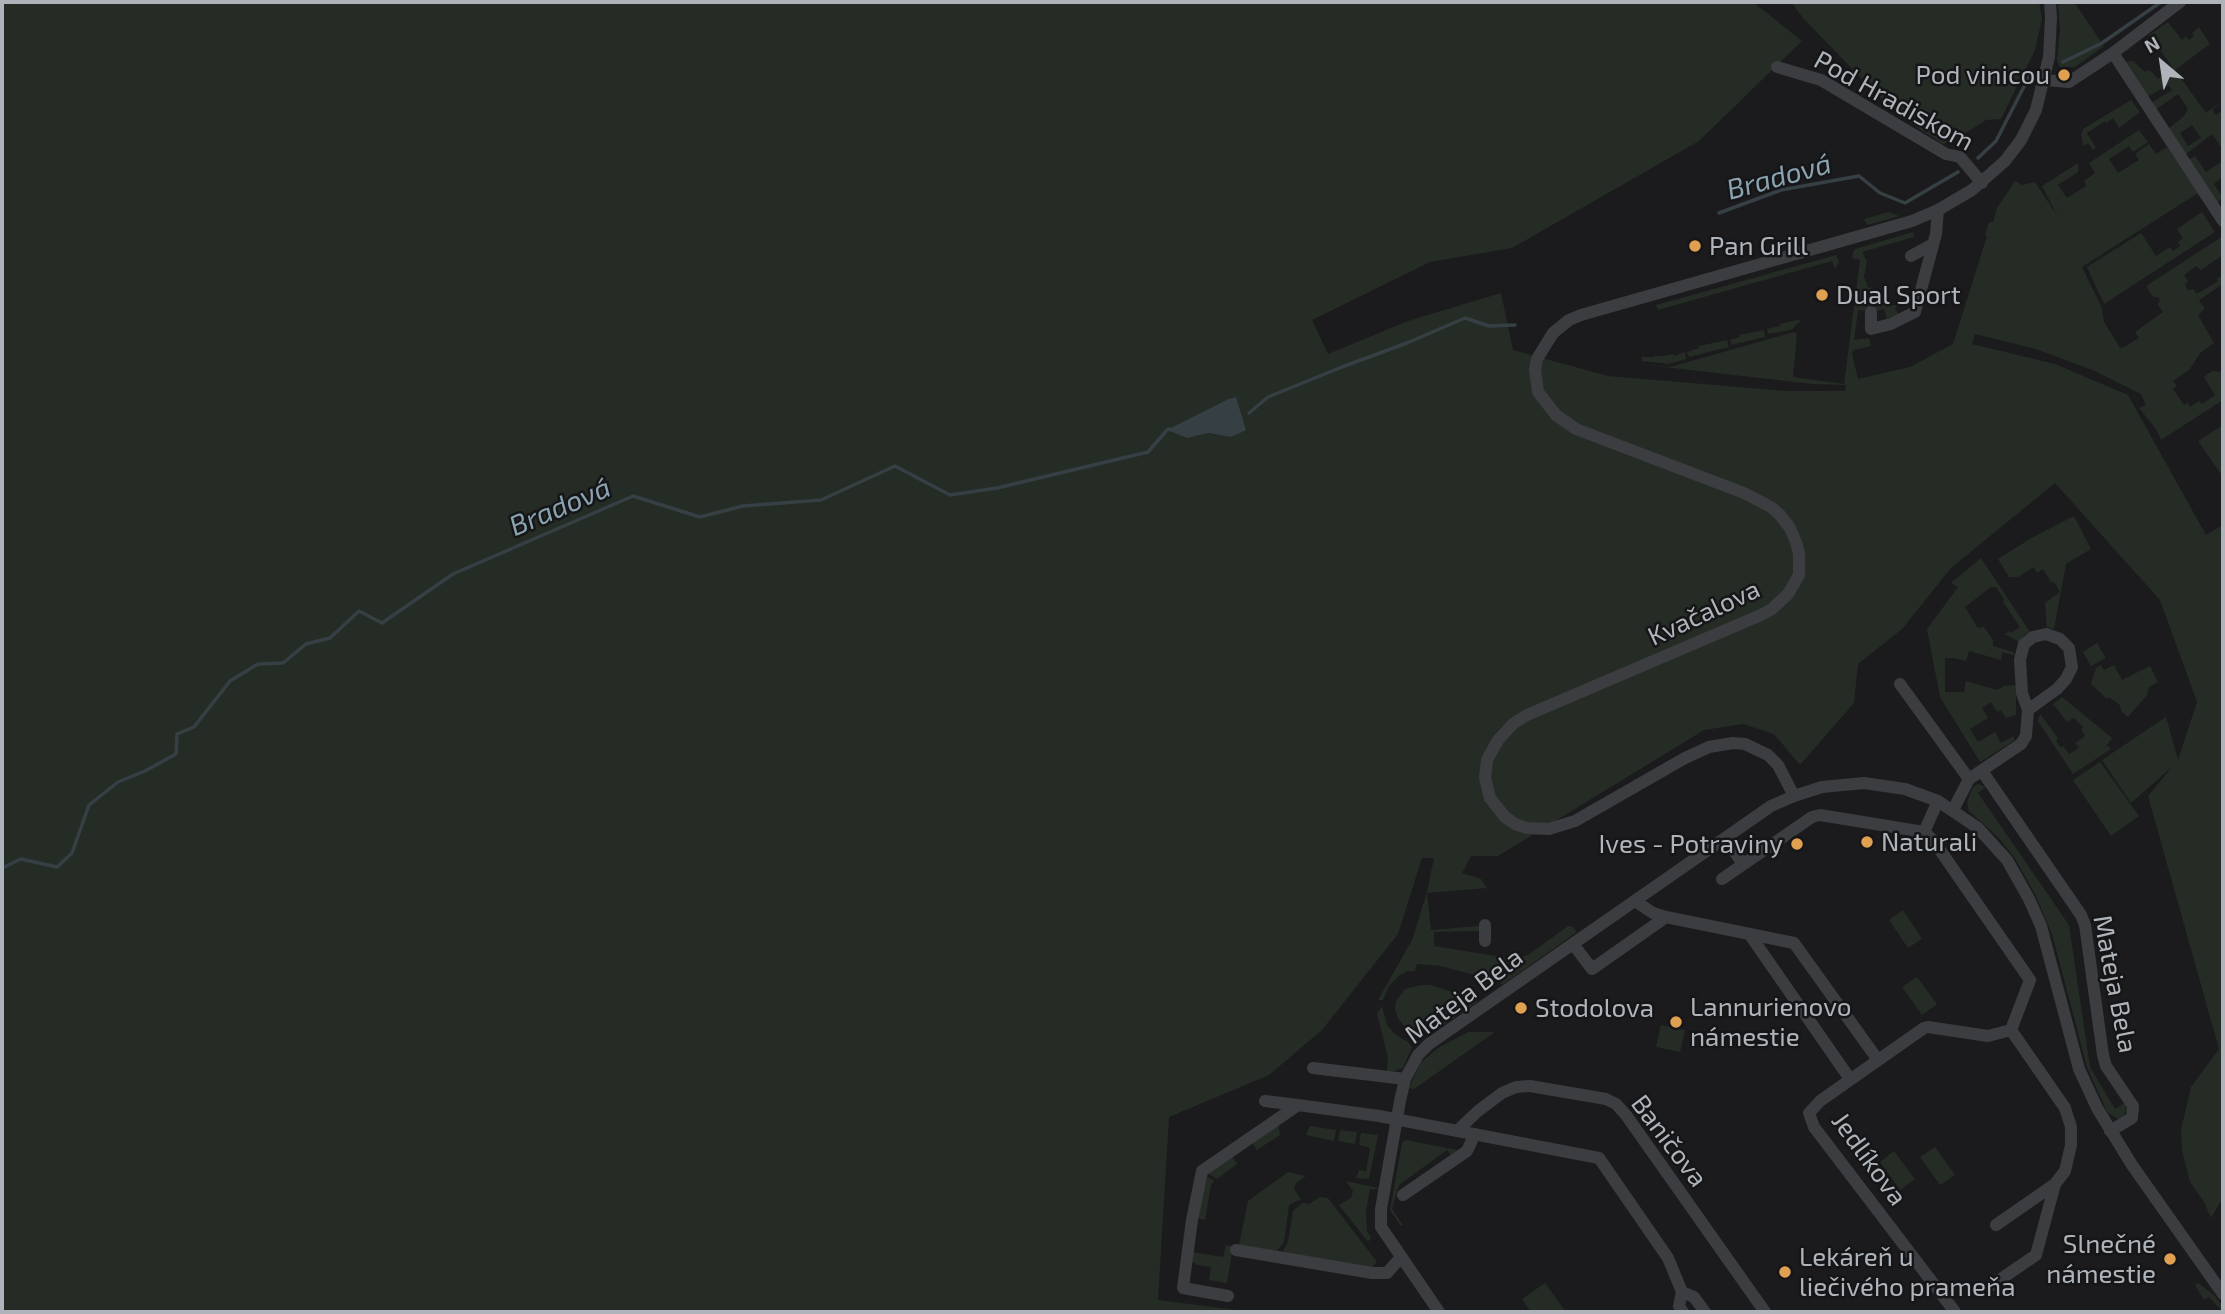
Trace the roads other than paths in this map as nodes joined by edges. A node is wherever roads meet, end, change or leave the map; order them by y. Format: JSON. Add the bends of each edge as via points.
{"nodes":[{"id":1,"x":2050,"y":2,"type":"edge"},
{"id":2,"x":2180,"y":2,"type":"edge"},
{"id":3,"x":2113,"y":53,"type":"junction"},
{"id":4,"x":1777,"y":67,"type":"dead end"},
{"id":5,"x":2045,"y":80,"type":"junction"},
{"id":6,"x":1982,"y":183,"type":"junction"},
{"id":7,"x":1938,"y":210,"type":"junction"},
{"id":8,"x":2223,"y":221,"type":"edge"},
{"id":9,"x":1933,"y":244,"type":"junction"},
{"id":10,"x":1911,"y":256,"type":"dead end"},
{"id":11,"x":1871,"y":312,"type":"dead end"},
{"id":12,"x":1900,"y":684,"type":"dead end"},
{"id":13,"x":2028,"y":710,"type":"junction"},
{"id":14,"x":1982,"y":771,"type":"junction"},
{"id":15,"x":1969,"y":779,"type":"junction"},
{"id":16,"x":1794,"y":796,"type":"junction"},
{"id":17,"x":1938,"y":801,"type":"junction"},
{"id":18,"x":1954,"y":810,"type":"junction"},
{"id":19,"x":1923,"y":832,"type":"junction"},
{"id":20,"x":1725,"y":838,"type":"junction"},
{"id":21,"x":1743,"y":864,"type":"junction"},
{"id":22,"x":1722,"y":879,"type":"dead end"},
{"id":23,"x":1635,"y":901,"type":"junction"},
{"id":24,"x":1666,"y":917,"type":"junction"},
{"id":25,"x":1485,"y":925,"type":"dead end"},
{"id":26,"x":1750,"y":935,"type":"junction"},
{"id":27,"x":1485,"y":941,"type":"dead end"},
{"id":28,"x":1573,"y":944,"type":"junction"},
{"id":29,"x":2054,"y":972,"type":"junction"},
{"id":30,"x":2030,"y":980,"type":"junction"},
{"id":31,"x":2011,"y":1030,"type":"junction"},
{"id":32,"x":1878,"y":1060,"type":"junction"},
{"id":33,"x":1313,"y":1068,"type":"dead end"},
{"id":34,"x":1405,"y":1079,"type":"junction"},
{"id":35,"x":1850,"y":1079,"type":"junction"},
{"id":36,"x":1265,"y":1101,"type":"dead end"},
{"id":37,"x":1298,"y":1105,"type":"junction"},
{"id":38,"x":1397,"y":1119,"type":"junction"},
{"id":39,"x":1458,"y":1130,"type":"junction"},
{"id":40,"x":2110,"y":1131,"type":"junction"},
{"id":41,"x":1475,"y":1134,"type":"junction"},
{"id":42,"x":2055,"y":1184,"type":"junction"},
{"id":43,"x":1403,"y":1195,"type":"dead end"},
{"id":44,"x":1996,"y":1225,"type":"dead end"},
{"id":45,"x":1236,"y":1250,"type":"dead end"},
{"id":46,"x":1401,"y":1257,"type":"junction"},
{"id":47,"x":1992,"y":1285,"type":"dead end"},
{"id":48,"x":1682,"y":1293,"type":"junction"},
{"id":49,"x":2223,"y":1294,"type":"edge"},
{"id":50,"x":1228,"y":1296,"type":"dead end"},
{"id":51,"x":1439,"y":1312,"type":"edge"},
{"id":52,"x":1683,"y":1312,"type":"edge"},
{"id":53,"x":1705,"y":1312,"type":"edge"},
{"id":54,"x":1765,"y":1312,"type":"edge"},
{"id":55,"x":1955,"y":1312,"type":"edge"}],
"edges":[{"from":1,"to":5,"type":"street","name":"Kvačalova"},
{"from":2,"to":3,"type":"street"},
{"from":3,"to":5,"type":"street","via":[[2069,82]]},
{"from":3,"to":8,"type":"street"},
{"from":4,"to":6,"type":"street","name":"Pod Hradiskom","via":[[1821,80],[1946,154],[1961,158]]},
{"from":5,"to":6,"type":"street","name":"Kvačalova","via":[[2021,140]]},
{"from":6,"to":7,"type":"street","name":"Kvačalova"},
{"from":7,"to":9,"type":"street"},
{"from":7,"to":16,"type":"street","name":"Kvačalova","via":[[1865,236],[1581,315],[1553,332],[1536,359],[1538,392],[1556,415],[1576,429],[1757,499],[1780,515],[1796,542],[1798,575],[1788,594],[1761,615],[1514,723],[1487,760],[1490,798],[1515,824],[1549,829],[1575,821],[1685,758],[1733,743],[1768,755]]},
{"from":9,"to":10,"type":"street"},
{"from":9,"to":11,"type":"street","via":[[1915,312],[1871,329]]},
{"from":12,"to":15,"type":"street"},
{"from":13,"to":13,"type":"street","via":[[2020,660],[2024,643],[2046,634],[2069,648],[2072,667],[2057,689]]},
{"from":13,"to":14,"type":"street","via":[[2021,744]]},
{"from":14,"to":15,"type":"street"},
{"from":14,"to":40,"type":"street","name":"Mateja Bela","via":[[2081,915],[2103,1055],[2133,1106],[2132,1118]]},
{"from":15,"to":18,"type":"street"},
{"from":16,"to":17,"type":"street","name":"Mateja Bela","via":[[1822,787],[1864,783],[1905,789]]},
{"from":16,"to":20,"type":"street","name":"Mateja Bela"},
{"from":17,"to":18,"type":"street","name":"Mateja Bela"},
{"from":17,"to":19,"type":"street"},
{"from":18,"to":29,"type":"street","name":"Mateja Bela","via":[[2007,860],[2041,926]]},
{"from":19,"to":21,"type":"street","via":[[1820,815]]},
{"from":19,"to":30,"type":"street"},
{"from":20,"to":21,"type":"street"},
{"from":20,"to":23,"type":"street","name":"Mateja Bela"},
{"from":21,"to":22,"type":"street"},
{"from":23,"to":24,"type":"street"},
{"from":23,"to":28,"type":"street","name":"Mateja Bela"},
{"from":24,"to":26,"type":"street"},
{"from":24,"to":28,"type":"street","via":[[1591,969]]},
{"from":25,"to":27,"type":"street"},
{"from":26,"to":32,"type":"street","via":[[1794,943]]},
{"from":26,"to":35,"type":"street"},
{"from":28,"to":34,"type":"street","name":"Mateja Bela","via":[[1429,1044]]},
{"from":29,"to":30,"type":"street"},
{"from":29,"to":40,"type":"street","name":"Mateja Bela","via":[[2079,1069]]},
{"from":30,"to":31,"type":"street"},
{"from":31,"to":32,"type":"street","name":"Jedlíkova","via":[[1988,1036],[1928,1027]]},
{"from":31,"to":42,"type":"street","via":[[2070,1120],[2069,1158]]},
{"from":32,"to":35,"type":"street","name":"Jedlíkova"},
{"from":33,"to":34,"type":"street"},
{"from":34,"to":38,"type":"street","name":"Mateja Bela"},
{"from":35,"to":55,"type":"street","name":"Jedlíkova","via":[[1809,1113],[1814,1127]]},
{"from":36,"to":37,"type":"street"},
{"from":37,"to":38,"type":"street"},
{"from":37,"to":50,"type":"street","via":[[1202,1171],[1183,1287]]},
{"from":38,"to":39,"type":"street"},
{"from":38,"to":46,"type":"street","name":"Mateja Bela","via":[[1381,1227]]},
{"from":39,"to":41,"type":"street"},
{"from":39,"to":54,"type":"street","name":"Baničova","via":[[1502,1093],[1516,1087],[1616,1104]]},
{"from":40,"to":49,"type":"street","name":"Mateja Bela"},
{"from":41,"to":43,"type":"street","via":[[1467,1151]]},
{"from":41,"to":48,"type":"street","via":[[1599,1158],[1668,1258]]},
{"from":42,"to":44,"type":"street"},
{"from":42,"to":47,"type":"street","via":[[2036,1255]]},
{"from":45,"to":46,"type":"street","via":[[1372,1273],[1387,1273]]},
{"from":46,"to":51,"type":"street","name":"Mateja Bela"},
{"from":48,"to":52,"type":"street","via":[[1679,1306]]},
{"from":48,"to":53,"type":"street","via":[[1694,1297]]}]}
